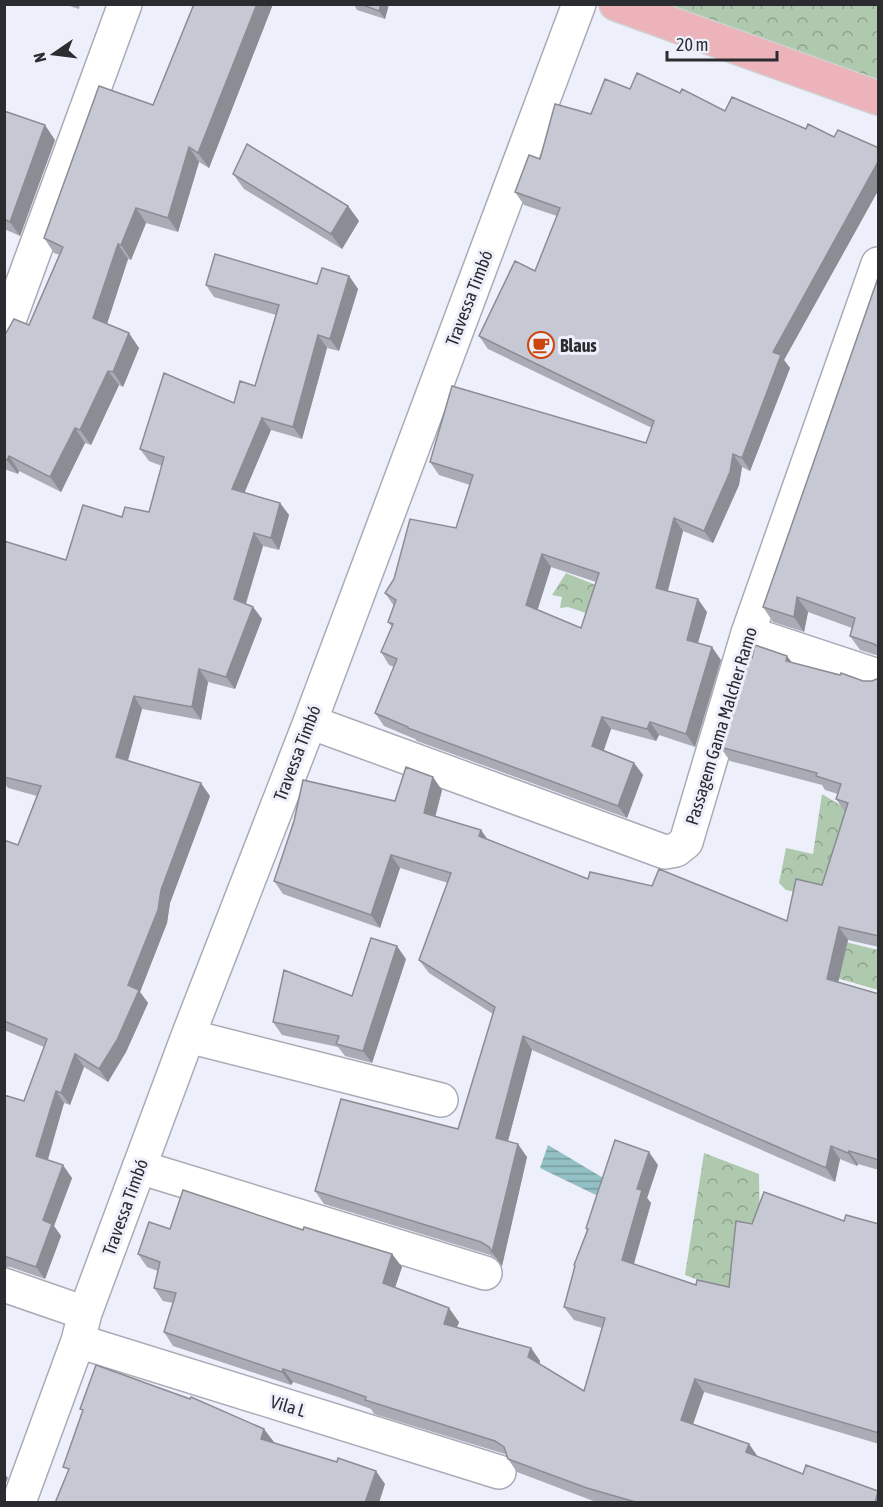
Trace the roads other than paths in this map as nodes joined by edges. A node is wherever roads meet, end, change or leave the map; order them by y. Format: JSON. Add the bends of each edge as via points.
{"nodes":[{"id":1,"x":124,"y":4,"type":"edge"},
{"id":2,"x":579,"y":4,"type":"edge"},
{"id":3,"x":615,"y":4,"type":"edge"},
{"id":4,"x":879,"y":98,"type":"edge"},
{"id":5,"x":879,"y":264,"type":"edge"},
{"id":6,"x":4,"y":334,"type":"edge"},
{"id":7,"x":748,"y":633,"type":"junction"},
{"id":8,"x":879,"y":676,"type":"edge"},
{"id":9,"x":310,"y":722,"type":"junction"},
{"id":10,"x":188,"y":1036,"type":"junction"},
{"id":11,"x":441,"y":1100,"type":"dead end"},
{"id":12,"x":140,"y":1167,"type":"junction"},
{"id":13,"x":485,"y":1273,"type":"dead end"},
{"id":14,"x":4,"y":1285,"type":"edge"},
{"id":15,"x":81,"y":1327,"type":"junction"},
{"id":16,"x":499,"y":1472,"type":"dead end"},
{"id":17,"x":19,"y":1503,"type":"edge"}],
"edges":[{"from":1,"to":6,"type":"street"},
{"from":2,"to":9,"type":"street","name":"Travessa Timbó"},
{"from":3,"to":4,"type":"main road"},
{"from":5,"to":7,"type":"street","name":"Passagem Gama Malcher Ramo"},
{"from":7,"to":8,"type":"street"},
{"from":7,"to":9,"type":"street","name":"Passagem Gama Malcher Ramo","via":[[686,842],[676,850],[665,852]]},
{"from":9,"to":10,"type":"street","name":"Travessa Timbó"},
{"from":10,"to":11,"type":"street"},
{"from":10,"to":12,"type":"street","name":"Travessa Timbó"},
{"from":12,"to":13,"type":"street"},
{"from":12,"to":15,"type":"street","name":"Travessa Timbó"},
{"from":14,"to":15,"type":"street","name":"Vila L"},
{"from":15,"to":16,"type":"street","name":"Vila L"},
{"from":15,"to":17,"type":"street","name":"Travessa Timbó"}]}
